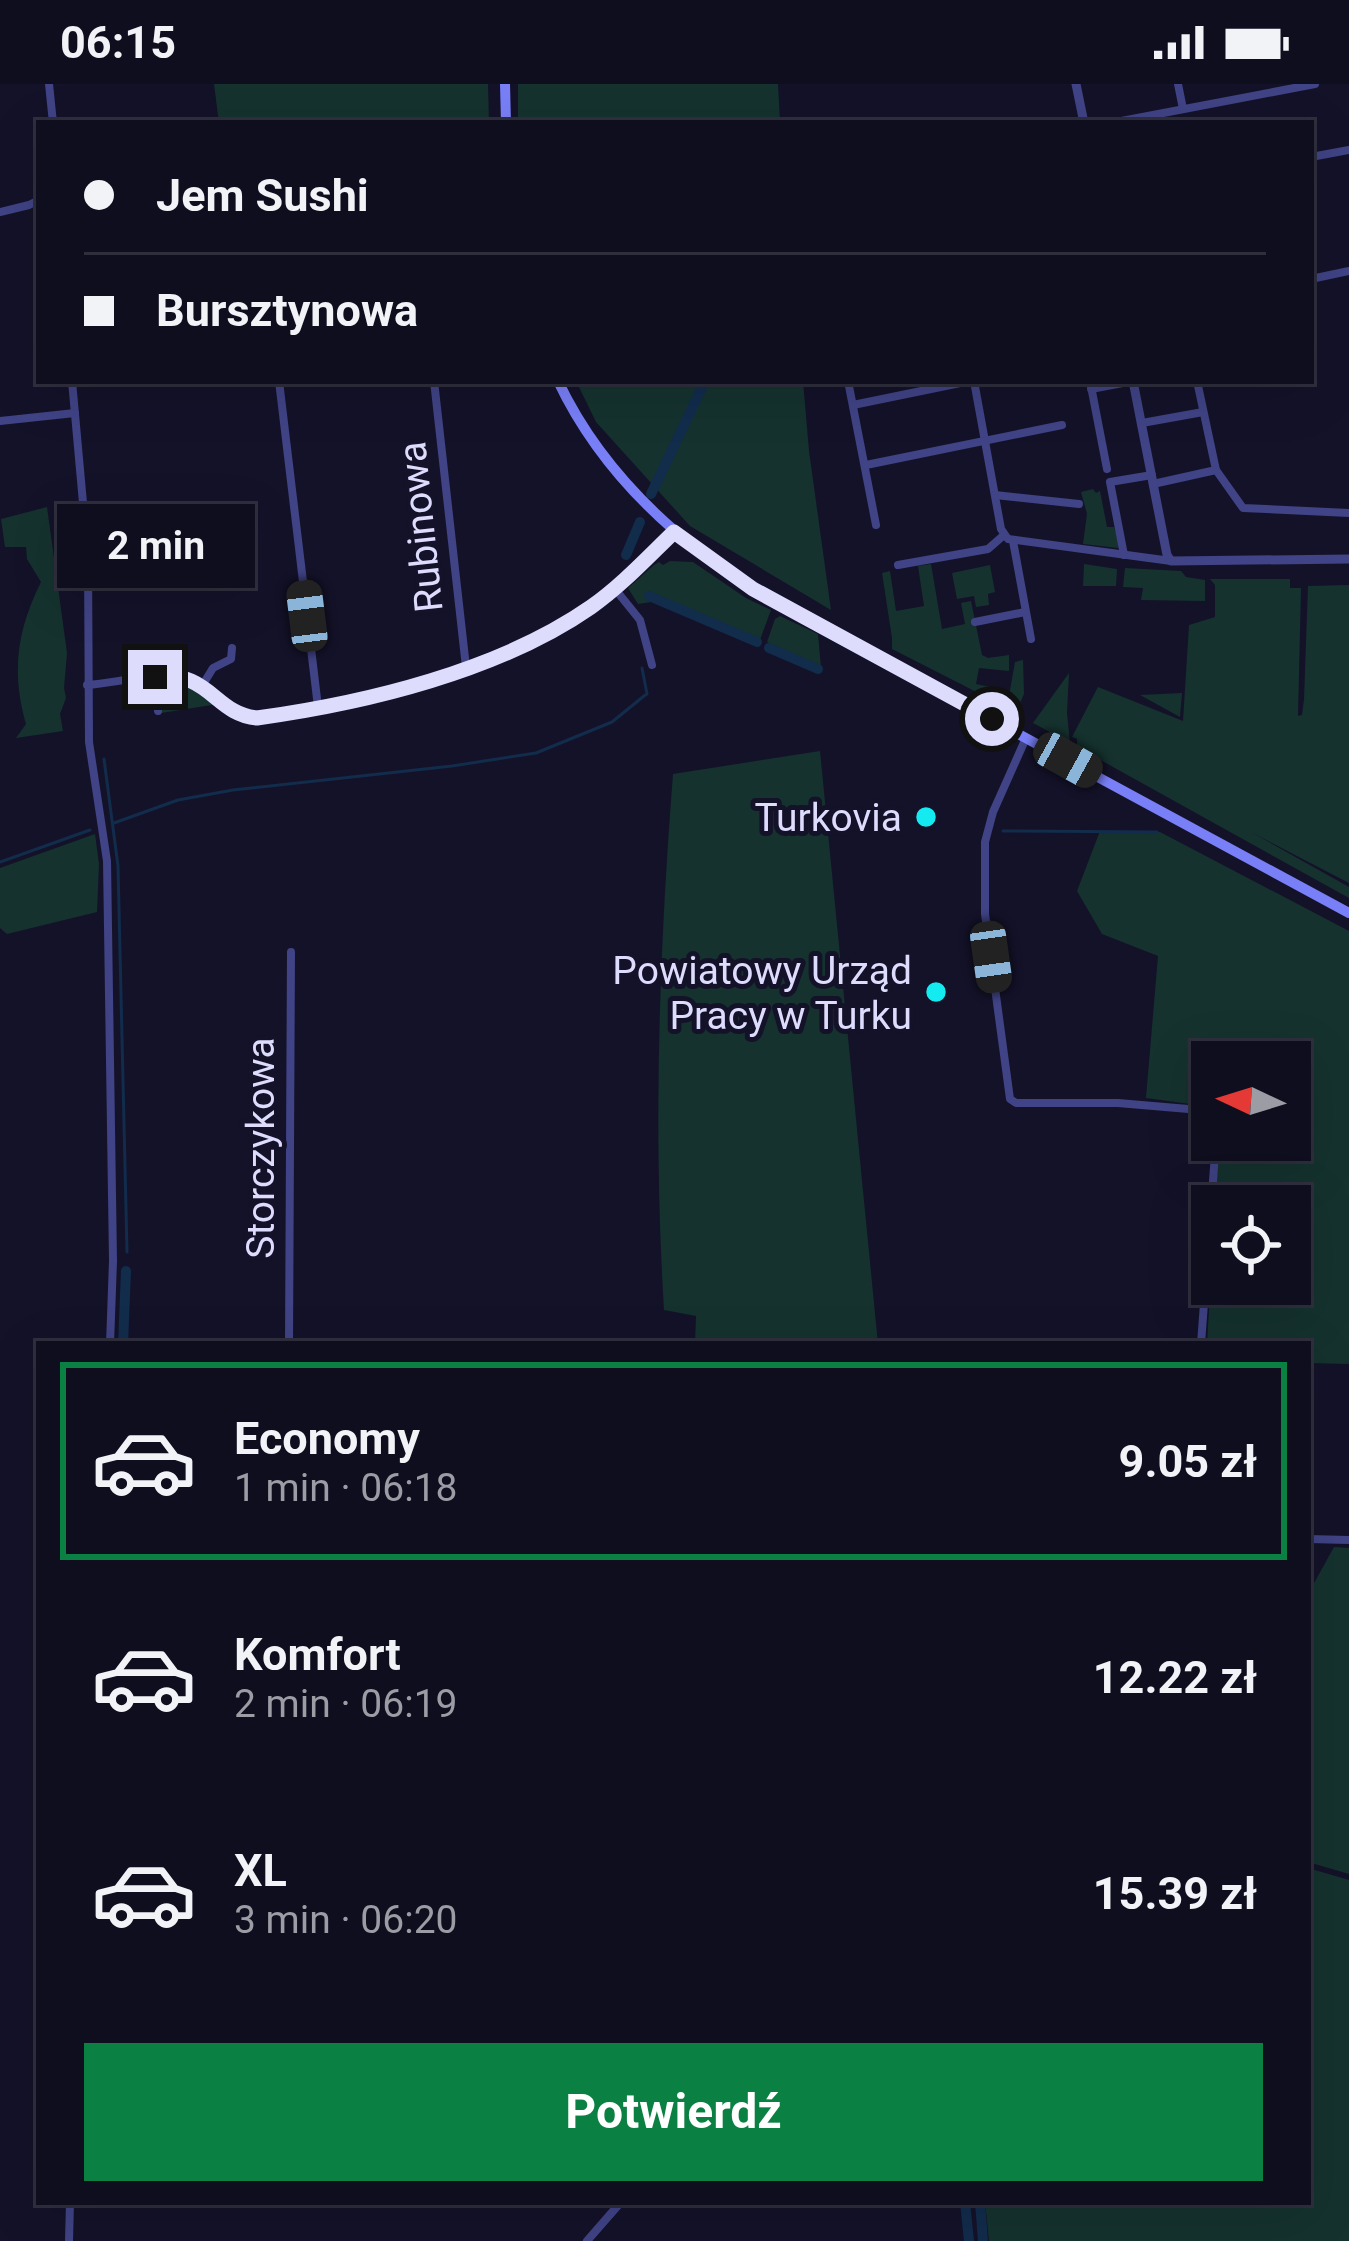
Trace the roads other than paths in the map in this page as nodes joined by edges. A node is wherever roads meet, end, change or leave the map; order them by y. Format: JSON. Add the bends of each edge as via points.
{"nodes":[{"id":1,"x":49,"y":84,"type":"edge"},
{"id":2,"x":505,"y":84,"type":"edge"},
{"id":3,"x":1076,"y":84,"type":"edge"},
{"id":4,"x":1178,"y":84,"type":"edge"},
{"id":5,"x":1315,"y":84,"type":"edge"},
{"id":6,"x":1183,"y":109,"type":"junction"},
{"id":7,"x":52,"y":120,"type":"edge"},
{"id":8,"x":506,"y":120,"type":"edge"},
{"id":9,"x":1083,"y":120,"type":"edge"},
{"id":10,"x":1126,"y":120,"type":"edge"},
{"id":11,"x":1349,"y":150,"type":"edge"},
{"id":12,"x":1314,"y":157,"type":"edge"},
{"id":13,"x":36,"y":202,"type":"edge"},
{"id":14,"x":0,"y":212,"type":"edge"},
{"id":15,"x":1349,"y":271,"type":"edge"},
{"id":16,"x":1314,"y":278,"type":"edge"},
{"id":17,"x":72,"y":384,"type":"edge"},
{"id":18,"x":280,"y":384,"type":"edge"},
{"id":19,"x":434,"y":384,"type":"edge"},
{"id":20,"x":560,"y":384,"type":"edge"},
{"id":21,"x":849,"y":384,"type":"edge"},
{"id":22,"x":957,"y":384,"type":"edge"},
{"id":23,"x":973,"y":384,"type":"edge"},
{"id":24,"x":1134,"y":384,"type":"edge"},
{"id":25,"x":1198,"y":384,"type":"edge"},
{"id":26,"x":1091,"y":385,"type":"edge"},
{"id":27,"x":853,"y":405,"type":"junction"},
{"id":28,"x":1204,"y":412,"type":"junction"},
{"id":29,"x":75,"y":413,"type":"junction"},
{"id":30,"x":0,"y":421,"type":"edge"},
{"id":31,"x":1142,"y":423,"type":"junction"},
{"id":32,"x":1062,"y":424,"type":"dead end"},
{"id":33,"x":986,"y":442,"type":"junction"},
{"id":34,"x":866,"y":465,"type":"junction"},
{"id":35,"x":1107,"y":469,"type":"dead end"},
{"id":36,"x":1216,"y":470,"type":"junction"},
{"id":37,"x":1152,"y":479,"type":"junction"},
{"id":38,"x":995,"y":495,"type":"junction"},
{"id":39,"x":1079,"y":504,"type":"dead end"},
{"id":40,"x":1349,"y":513,"type":"edge"},
{"id":41,"x":876,"y":525,"type":"dead end"},
{"id":42,"x":674,"y":532,"type":"junction"},
{"id":43,"x":1008,"y":537,"type":"junction"},
{"id":44,"x":1124,"y":555,"type":"junction"},
{"id":45,"x":1349,"y":559,"type":"edge"},
{"id":46,"x":1171,"y":561,"type":"junction"},
{"id":47,"x":898,"y":565,"type":"dead end"},
{"id":48,"x":615,"y":589,"type":"junction"},
{"id":49,"x":1025,"y":612,"type":"junction"},
{"id":50,"x":975,"y":622,"type":"dead end"},
{"id":51,"x":1030,"y":639,"type":"dead end"},
{"id":52,"x":232,"y":648,"type":"dead end"},
{"id":53,"x":652,"y":665,"type":"dead end"},
{"id":54,"x":466,"y":667,"type":"junction"},
{"id":55,"x":155,"y":677,"type":"junction"},
{"id":56,"x":88,"y":685,"type":"junction"},
{"id":57,"x":202,"y":686,"type":"junction"},
{"id":58,"x":318,"y":707,"type":"junction"},
{"id":59,"x":158,"y":711,"type":"dead end"},
{"id":60,"x":1026,"y":737,"type":"junction"},
{"id":61,"x":1349,"y":913,"type":"edge"},
{"id":62,"x":291,"y":952,"type":"dead end"},
{"id":63,"x":1191,"y":1110,"type":"edge"},
{"id":64,"x":1214,"y":1161,"type":"edge"},
{"id":65,"x":110,"y":1341,"type":"edge"},
{"id":66,"x":289,"y":1341,"type":"edge"},
{"id":67,"x":1201,"y":1341,"type":"edge"},
{"id":68,"x":1311,"y":1539,"type":"edge"},
{"id":69,"x":1349,"y":1540,"type":"edge"},
{"id":70,"x":70,"y":2205,"type":"edge"},
{"id":71,"x":618,"y":2205,"type":"edge"},
{"id":72,"x":69,"y":2241,"type":"edge"},
{"id":73,"x":587,"y":2241,"type":"edge"}],
"edges":[{"from":1,"to":7,"type":"street"},
{"from":2,"to":8,"type":"main road"},
{"from":3,"to":9,"type":"street"},
{"from":4,"to":6,"type":"street"},
{"from":5,"to":6,"type":"street"},
{"from":6,"to":10,"type":"street"},
{"from":11,"to":12,"type":"street"},
{"from":13,"to":14,"type":"street"},
{"from":15,"to":16,"type":"street"},
{"from":17,"to":29,"type":"street"},
{"from":18,"to":58,"type":"street"},
{"from":19,"to":54,"type":"street","name":"Rubinowa"},
{"from":20,"to":42,"type":"main road","via":[[608,461]]},
{"from":21,"to":27,"type":"street"},
{"from":22,"to":27,"type":"street"},
{"from":23,"to":33,"type":"street"},
{"from":24,"to":31,"type":"street"},
{"from":25,"to":28,"type":"street"},
{"from":26,"to":35,"type":"street"},
{"from":27,"to":34,"type":"street"},
{"from":28,"to":31,"type":"street"},
{"from":28,"to":36,"type":"street"},
{"from":29,"to":30,"type":"street"},
{"from":29,"to":56,"type":"street"},
{"from":31,"to":37,"type":"street"},
{"from":32,"to":33,"type":"street"},
{"from":33,"to":34,"type":"street"},
{"from":33,"to":38,"type":"street"},
{"from":34,"to":41,"type":"street"},
{"from":36,"to":37,"type":"street"},
{"from":36,"to":40,"type":"street","via":[[1244,508]]},
{"from":37,"to":44,"type":"street","via":[[1110,482]]},
{"from":37,"to":46,"type":"street"},
{"from":38,"to":39,"type":"street"},
{"from":38,"to":43,"type":"street"},
{"from":42,"to":48,"type":"street"},
{"from":42,"to":60,"type":"main road","via":[[753,589]]},
{"from":43,"to":44,"type":"street"},
{"from":43,"to":47,"type":"street"},
{"from":43,"to":49,"type":"street"},
{"from":44,"to":46,"type":"street"},
{"from":45,"to":46,"type":"street"},
{"from":48,"to":53,"type":"street","via":[[640,620]]},
{"from":48,"to":54,"type":"street","via":[[549,634]]},
{"from":49,"to":50,"type":"street"},
{"from":49,"to":51,"type":"street"},
{"from":52,"to":57,"type":"street"},
{"from":54,"to":58,"type":"street"},
{"from":55,"to":56,"type":"street"},
{"from":55,"to":57,"type":"street"},
{"from":55,"to":59,"type":"street"},
{"from":56,"to":65,"type":"street","via":[[107,861]]},
{"from":57,"to":58,"type":"street","via":[[244,717]]},
{"from":60,"to":61,"type":"main road"},
{"from":60,"to":63,"type":"street","via":[[986,842],[985,914],[1010,1099]]},
{"from":62,"to":66,"type":"street","name":"Storczykowa"},
{"from":64,"to":67,"type":"street"},
{"from":68,"to":69,"type":"street"},
{"from":70,"to":72,"type":"street"},
{"from":71,"to":73,"type":"street"}]}
